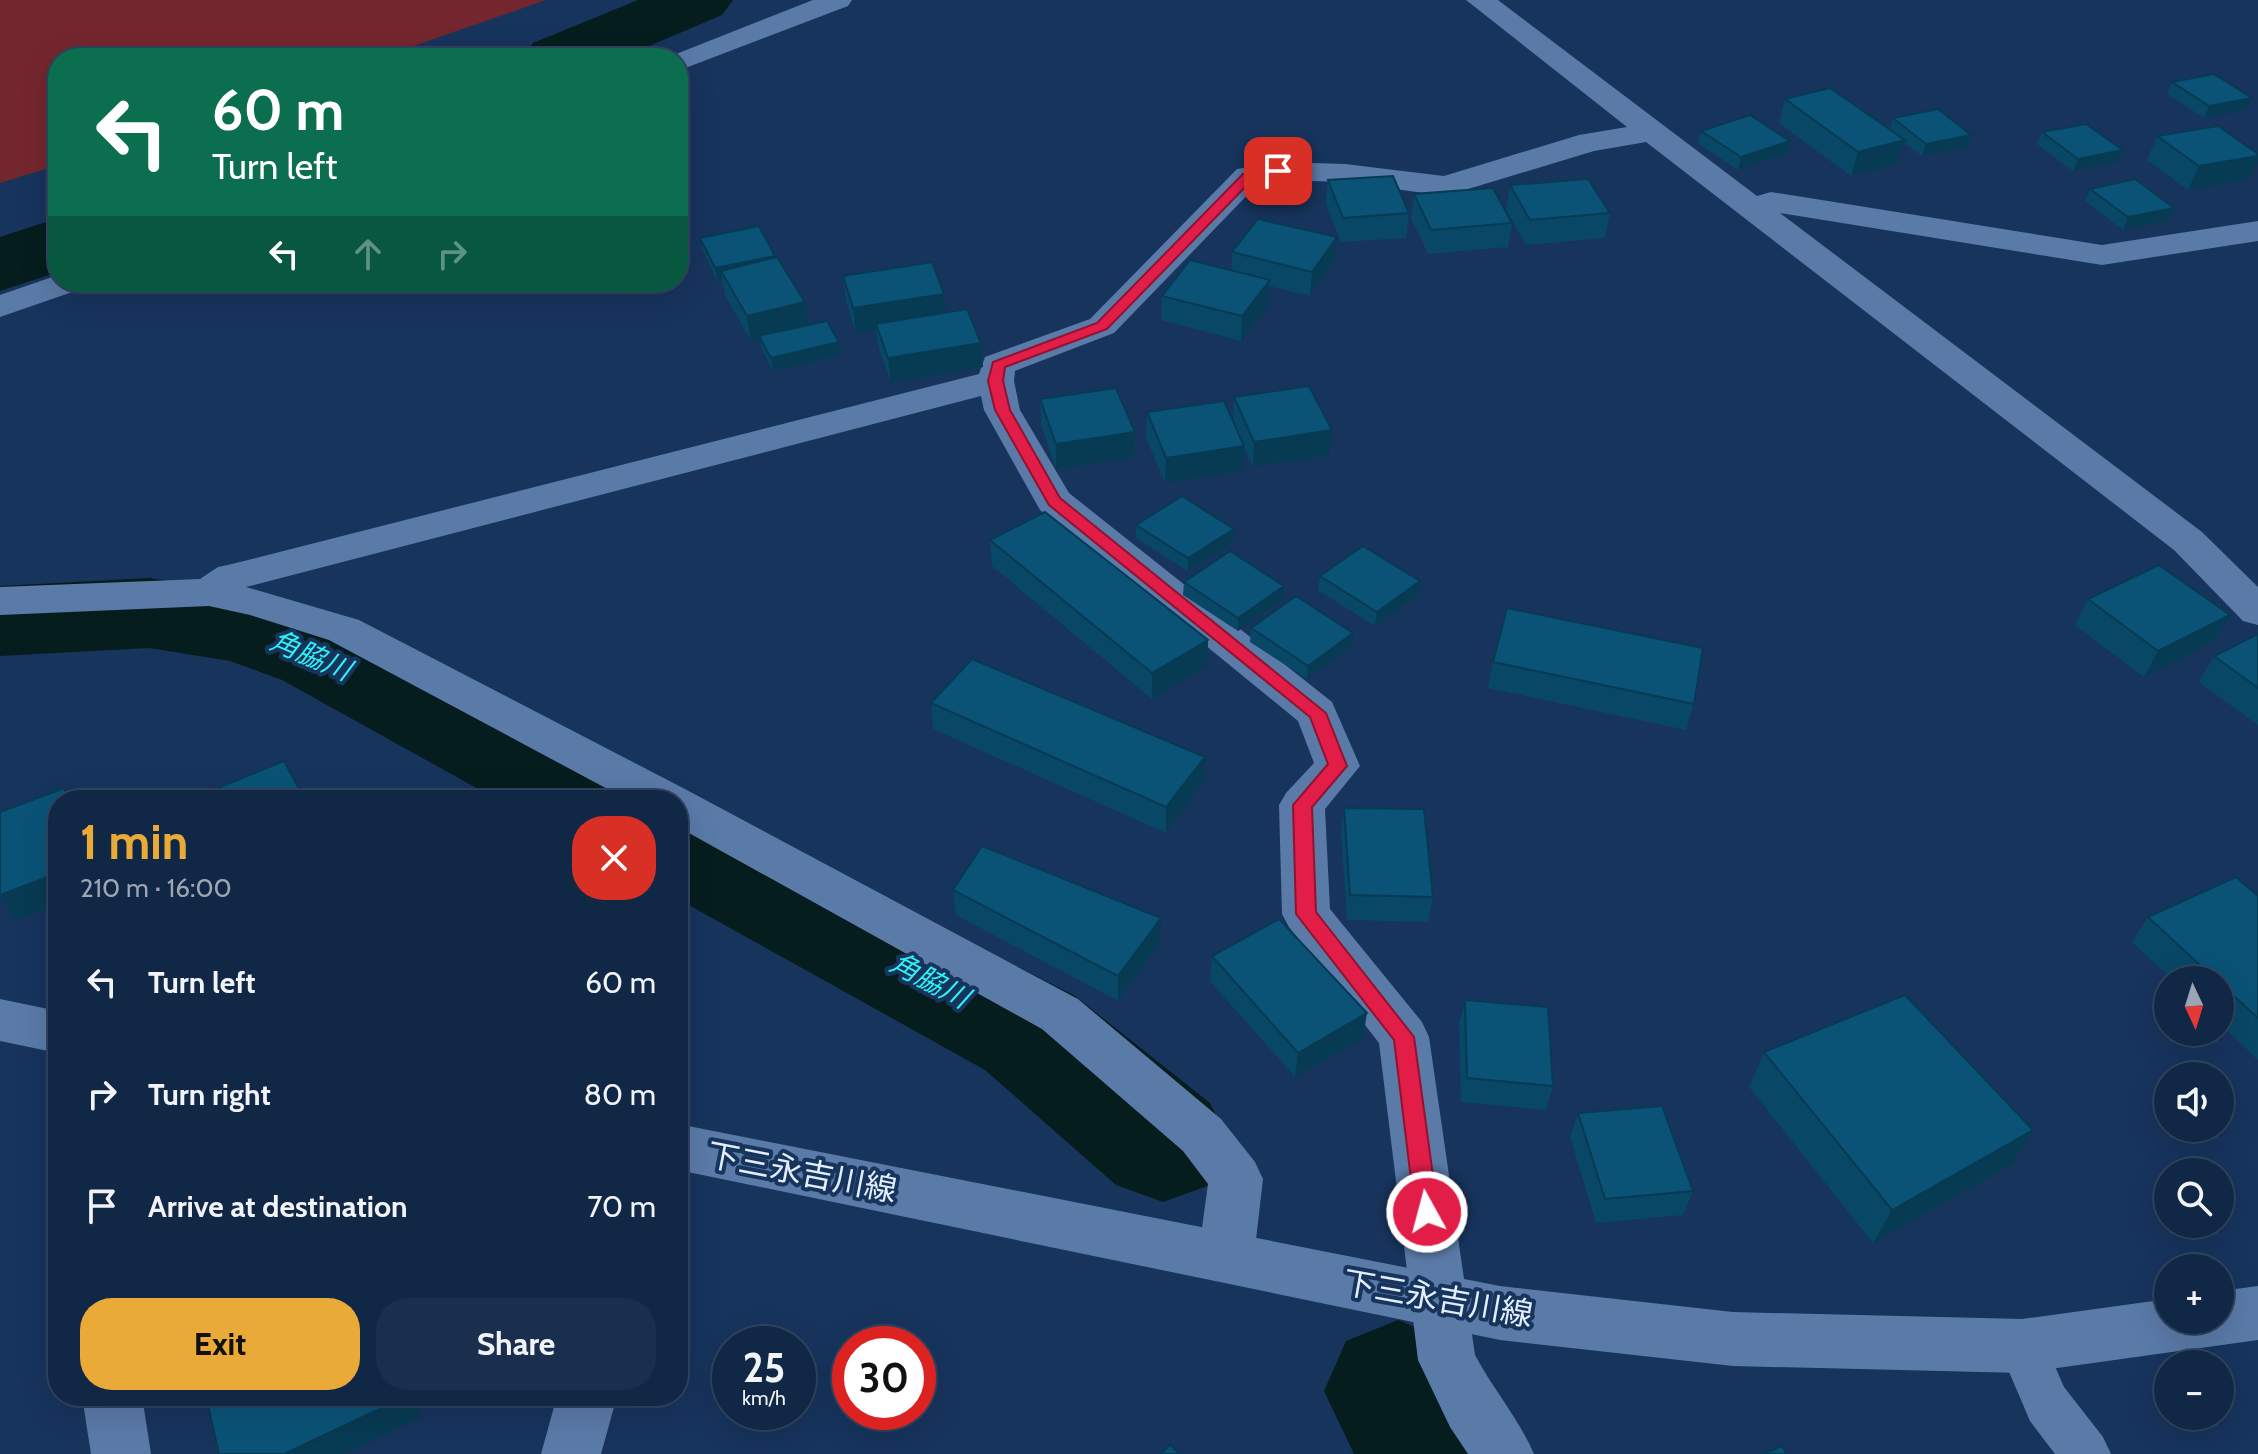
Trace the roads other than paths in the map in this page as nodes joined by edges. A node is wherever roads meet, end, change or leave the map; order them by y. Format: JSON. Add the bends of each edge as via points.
{"nodes":[{"id":1,"x":838,"y":0,"type":"edge"},
{"id":2,"x":1480,"y":0,"type":"edge"},
{"id":3,"x":688,"y":57,"type":"edge"},
{"id":4,"x":1652,"y":132,"type":"junction"},
{"id":5,"x":1751,"y":208,"type":"junction"},
{"id":6,"x":2258,"y":231,"type":"edge"},
{"id":7,"x":48,"y":290,"type":"edge"},
{"id":8,"x":0,"y":307,"type":"edge"},
{"id":9,"x":996,"y":381,"type":"junction"},
{"id":10,"x":209,"y":592,"type":"junction"},
{"id":11,"x":0,"y":601,"type":"edge"},
{"id":12,"x":2258,"y":611,"type":"edge"},
{"id":13,"x":648,"y":790,"type":"edge"},
{"id":14,"x":688,"y":811,"type":"edge"},
{"id":15,"x":0,"y":1020,"type":"edge"},
{"id":16,"x":48,"y":1030,"type":"edge"},
{"id":17,"x":688,"y":1149,"type":"edge"},
{"id":18,"x":1226,"y":1257,"type":"junction"},
{"id":19,"x":1438,"y":1299,"type":"junction"},
{"id":20,"x":2258,"y":1313,"type":"edge"},
{"id":21,"x":2234,"y":1316,"type":"edge"},
{"id":22,"x":2154,"y":1328,"type":"edge"},
{"id":23,"x":2022,"y":1346,"type":"junction"},
{"id":24,"x":114,"y":1406,"type":"edge"},
{"id":25,"x":584,"y":1406,"type":"edge"},
{"id":26,"x":121,"y":1454,"type":"edge"},
{"id":27,"x":571,"y":1454,"type":"edge"},
{"id":28,"x":1504,"y":1454,"type":"edge"},
{"id":29,"x":2086,"y":1454,"type":"edge"}],
"edges":[{"from":1,"to":3,"type":"street"},
{"from":2,"to":4,"type":"street"},
{"from":4,"to":5,"type":"street"},
{"from":4,"to":9,"type":"street","via":[[1590,142],[1445,186],[1345,173],[1278,171],[1248,176],[1102,326],[998,365]]},
{"from":5,"to":6,"type":"street","via":[[1771,202],[2102,255]]},
{"from":5,"to":12,"type":"street","via":[[2188,541]]},
{"from":7,"to":8,"type":"street"},
{"from":9,"to":10,"type":"street","via":[[232,577]]},
{"from":9,"to":19,"type":"street","via":[[1002,410],[1054,501],[1317,713],[1338,766],[1302,805],[1306,914],[1404,1037]]},
{"from":10,"to":11,"type":"street"},
{"from":10,"to":13,"type":"street","via":[[344,630]]},
{"from":14,"to":18,"type":"street","via":[[1060,1014],[1202,1135],[1236,1179]]},
{"from":15,"to":16,"type":"street"},
{"from":17,"to":18,"type":"street","name":"下三永吉川線"},
{"from":18,"to":19,"type":"street","name":"下三永吉川線"},
{"from":19,"to":23,"type":"street","name":"下三永吉川線","via":[[1500,1313],[1733,1339]]},
{"from":19,"to":28,"type":"street","via":[[1447,1360]]},
{"from":20,"to":21,"type":"street"},
{"from":22,"to":23,"type":"street","name":"下三永吉川線"},
{"from":23,"to":29,"type":"lane","via":[[2047,1404]]},
{"from":24,"to":26,"type":"street"},
{"from":25,"to":27,"type":"street"}]}
